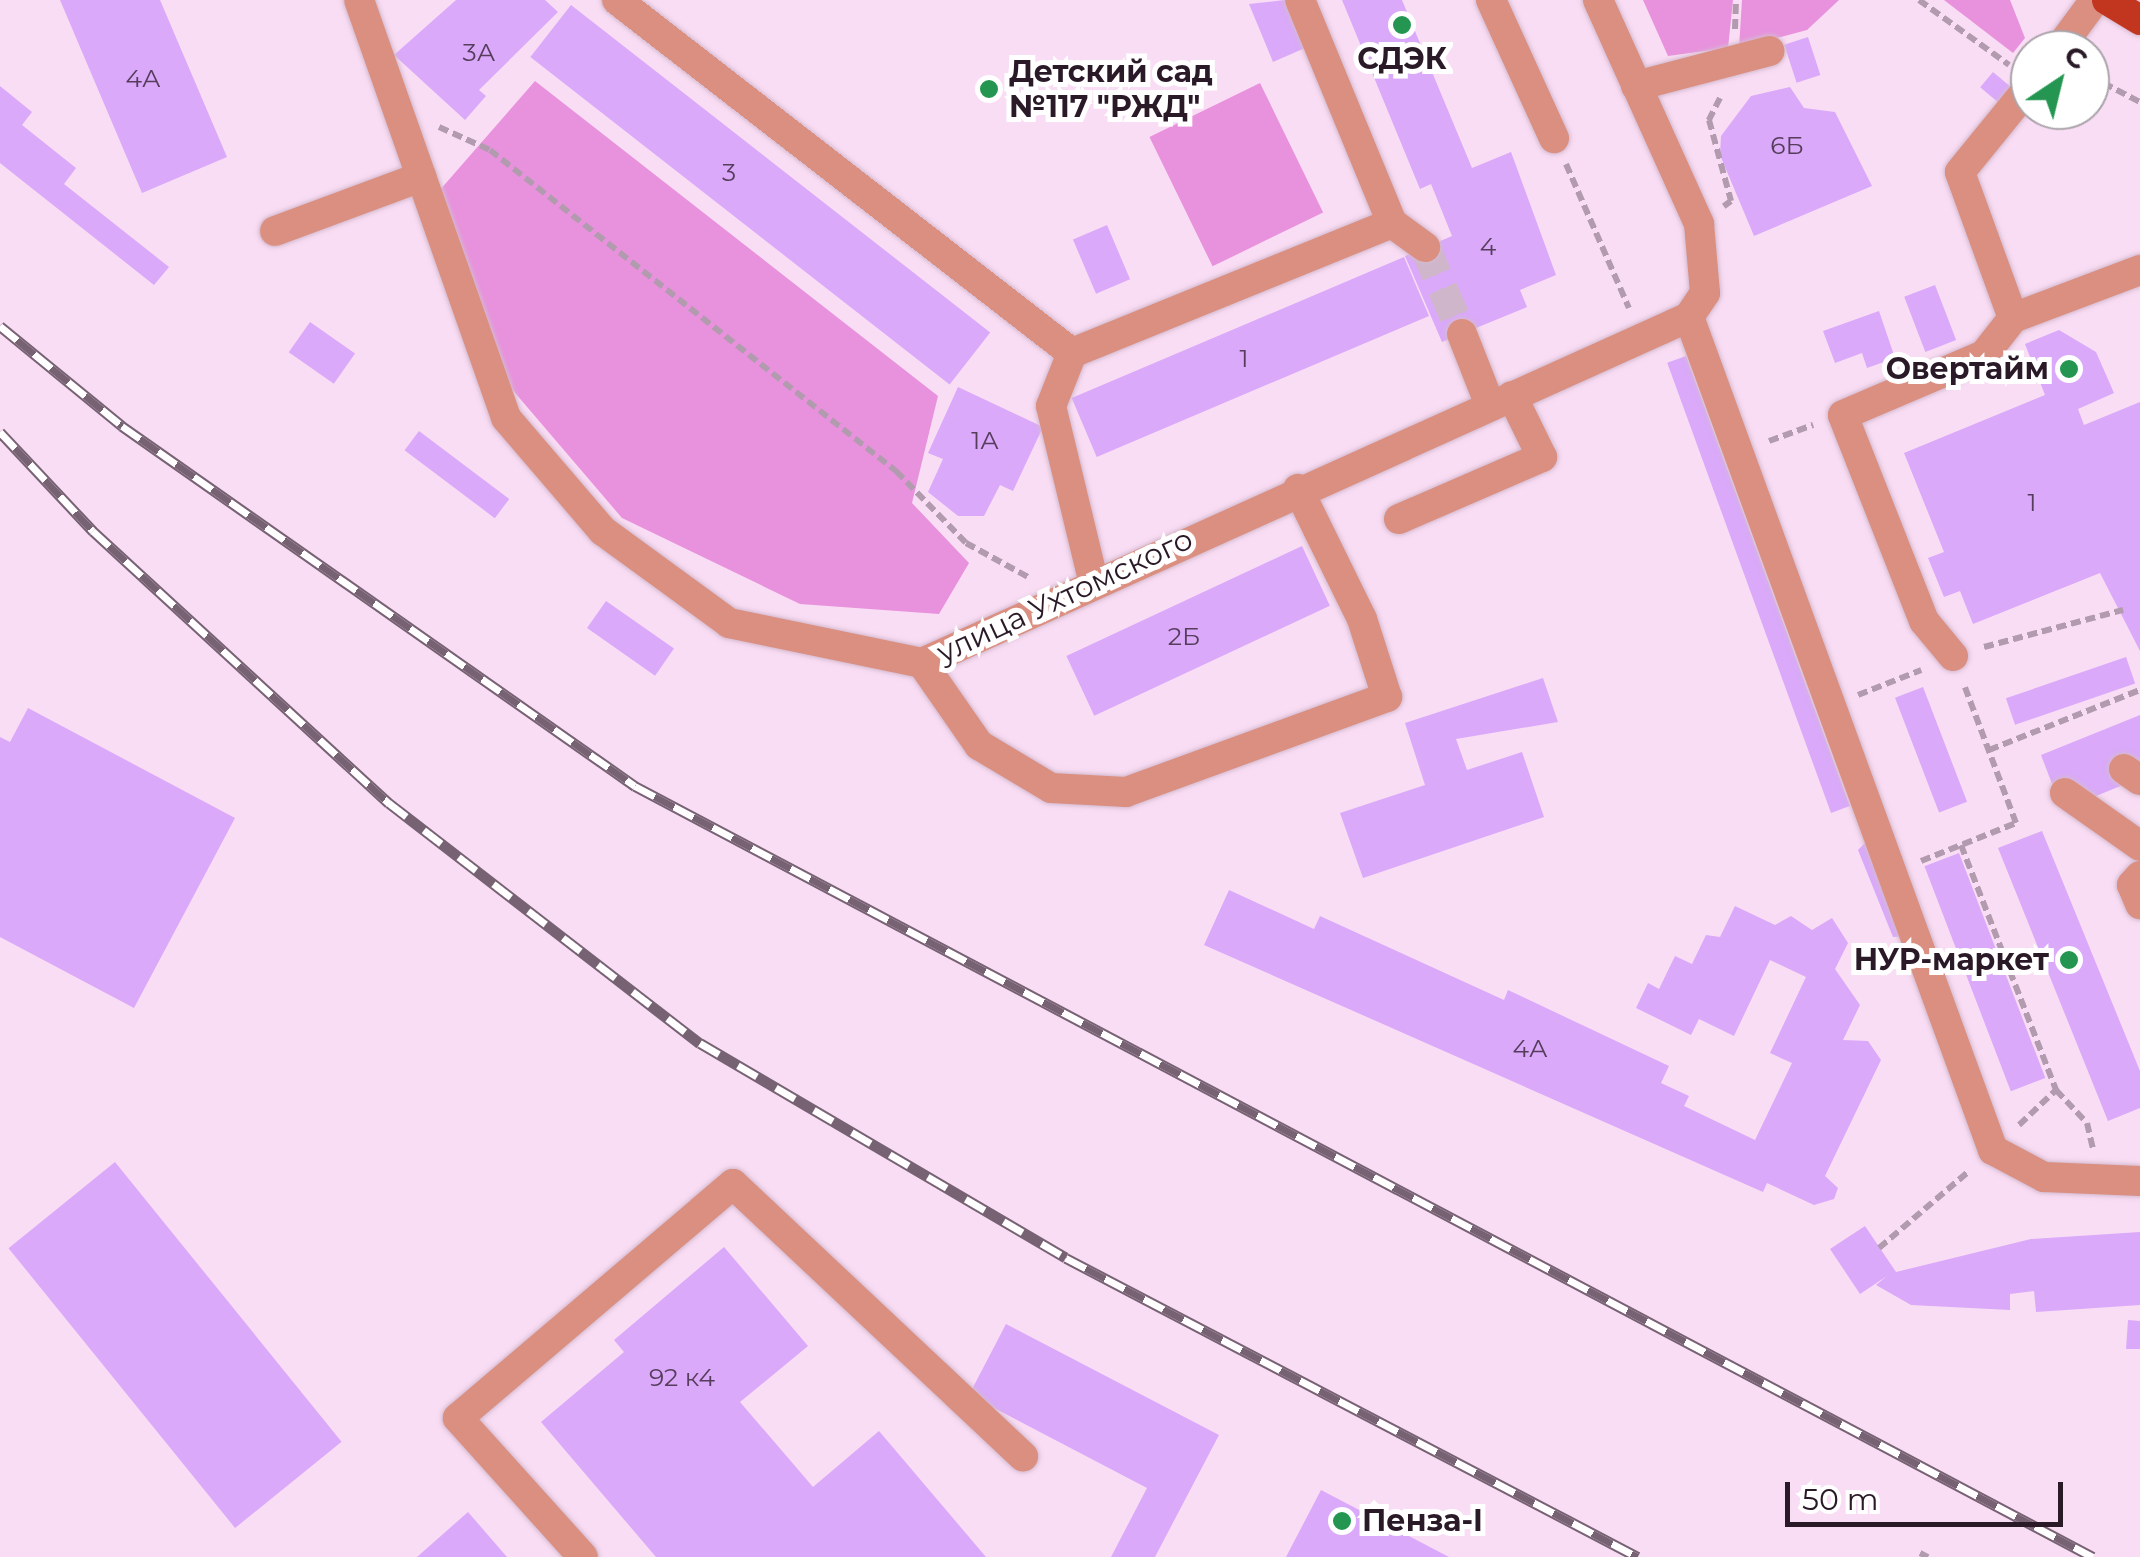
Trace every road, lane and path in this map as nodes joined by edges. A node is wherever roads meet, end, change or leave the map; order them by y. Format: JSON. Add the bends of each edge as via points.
{"nodes":[{"id":1,"x":359,"y":0,"type":"edge"},
{"id":2,"x":617,"y":0,"type":"edge"},
{"id":3,"x":1300,"y":0,"type":"edge"},
{"id":4,"x":1491,"y":0,"type":"edge"},
{"id":5,"x":1598,"y":0,"type":"edge"},
{"id":6,"x":1736,"y":0,"type":"edge"},
{"id":7,"x":1918,"y":0,"type":"edge"},
{"id":8,"x":2095,"y":0,"type":"edge"},
{"id":9,"x":2107,"y":0,"type":"edge"},
{"id":10,"x":2140,"y":20,"type":"edge"},
{"id":11,"x":2073,"y":30,"type":"edge"},
{"id":12,"x":1769,"y":51,"type":"dead end"},
{"id":13,"x":1734,"y":66,"type":"junction"},
{"id":14,"x":2010,"y":67,"type":"edge"},
{"id":15,"x":1636,"y":86,"type":"junction"},
{"id":16,"x":2110,"y":86,"type":"edge"},
{"id":17,"x":2010,"y":98,"type":"edge"},
{"id":18,"x":2140,"y":102,"type":"edge"},
{"id":19,"x":402,"y":110,"type":"junction"},
{"id":20,"x":1554,"y":138,"type":"dead end"},
{"id":21,"x":421,"y":176,"type":"junction"},
{"id":22,"x":1572,"y":176,"type":"dead end"},
{"id":23,"x":1392,"y":223,"type":"junction"},
{"id":24,"x":1699,"y":224,"type":"junction"},
{"id":25,"x":275,"y":231,"type":"dead end"},
{"id":26,"x":1425,"y":247,"type":"tunnel mouth"},
{"id":27,"x":2140,"y":270,"type":"edge"},
{"id":28,"x":1689,"y":317,"type":"junction"},
{"id":29,"x":2013,"y":318,"type":"junction"},
{"id":30,"x":1462,"y":334,"type":"tunnel mouth"},
{"id":31,"x":1642,"y":337,"type":"junction"},
{"id":32,"x":1072,"y":354,"type":"junction"},
{"id":33,"x":1501,"y":401,"type":"junction"},
{"id":34,"x":1843,"y":414,"type":"junction"},
{"id":35,"x":1736,"y":453,"type":"junction"},
{"id":36,"x":1298,"y":490,"type":"junction"},
{"id":37,"x":1399,"y":519,"type":"dead end"},
{"id":38,"x":1092,"y":580,"type":"junction"},
{"id":39,"x":1062,"y":595,"type":"junction"},
{"id":40,"x":2123,"y":610,"type":"dead end"},
{"id":41,"x":1992,"y":644,"type":"dead end"},
{"id":42,"x":1953,"y":656,"type":"joint"},
{"id":43,"x":922,"y":663,"type":"junction"},
{"id":44,"x":2140,"y":690,"type":"edge"},
{"id":45,"x":1989,"y":750,"type":"junction"},
{"id":46,"x":2064,"y":792,"type":"dead end"},
{"id":47,"x":1961,"y":845,"type":"junction"},
{"id":48,"x":2140,"y":846,"type":"edge"},
{"id":49,"x":1938,"y":854,"type":"dead end"},
{"id":50,"x":2140,"y":876,"type":"edge"},
{"id":51,"x":2140,"y":904,"type":"edge"},
{"id":52,"x":2056,"y":1090,"type":"junction"},
{"id":53,"x":1993,"y":1150,"type":"junction"},
{"id":54,"x":2101,"y":1179,"type":"junction"},
{"id":55,"x":2140,"y":1180,"type":"edge"},
{"id":56,"x":1879,"y":1248,"type":"dead end"},
{"id":57,"x":1023,"y":1456,"type":"dead end"},
{"id":58,"x":584,"y":1557,"type":"edge"}],
"edges":[{"from":1,"to":19,"type":"street","name":"улица Ухтомского"},
{"from":2,"to":32,"type":"street"},
{"from":3,"to":23,"type":"street"},
{"from":4,"to":20,"type":"street"},
{"from":5,"to":15,"type":"street"},
{"from":6,"to":13,"type":"path"},
{"from":7,"to":14,"type":"path"},
{"from":8,"to":11,"type":"street"},
{"from":9,"to":10,"type":"main road"},
{"from":12,"to":13,"type":"street"},
{"from":13,"to":15,"type":"street"},
{"from":13,"to":24,"type":"path","via":[[1709,120],[1731,201]]},
{"from":15,"to":24,"type":"street"},
{"from":16,"to":18,"type":"path"},
{"from":17,"to":29,"type":"street","via":[[1960,172]]},
{"from":19,"to":21,"type":"street","name":"улица Ухтомского"},
{"from":19,"to":39,"type":"path","via":[[490,150],[896,471],[966,543]]},
{"from":21,"to":25,"type":"street"},
{"from":21,"to":43,"type":"street","name":"улица Ухтомского","via":[[506,418],[603,531],[730,624]]},
{"from":22,"to":31,"type":"path"},
{"from":23,"to":26,"type":"street"},
{"from":23,"to":32,"type":"street"},
{"from":24,"to":28,"type":"street","via":[[1706,293]]},
{"from":27,"to":29,"type":"street"},
{"from":28,"to":31,"type":"street","name":"улица Ухтомского"},
{"from":28,"to":35,"type":"street"},
{"from":29,"to":34,"type":"street","via":[[1984,356]]},
{"from":30,"to":33,"type":"street"},
{"from":31,"to":33,"type":"street","name":"улица Ухтомского"},
{"from":32,"to":38,"type":"street","via":[[1052,406]]},
{"from":33,"to":36,"type":"street","name":"улица Ухтомского"},
{"from":33,"to":37,"type":"street","via":[[1542,457]]},
{"from":34,"to":35,"type":"path"},
{"from":34,"to":42,"type":"street","via":[[1924,621]]},
{"from":35,"to":53,"type":"street"},
{"from":36,"to":38,"type":"street","name":"улица Ухтомского"},
{"from":36,"to":43,"type":"street","via":[[1362,619],[1387,697],[1126,792],[1051,788],[979,746]]},
{"from":38,"to":39,"type":"street","name":"улица Ухтомского"},
{"from":39,"to":43,"type":"street","name":"улица Ухтомского"},
{"from":40,"to":41,"type":"path"},
{"from":42,"to":45,"type":"path"},
{"from":44,"to":45,"type":"path"},
{"from":45,"to":47,"type":"path","via":[[2016,823]]},
{"from":46,"to":48,"type":"street"},
{"from":47,"to":49,"type":"path"},
{"from":47,"to":52,"type":"path"},
{"from":50,"to":51,"type":"street","via":[[2132,885]]},
{"from":52,"to":53,"type":"path"},
{"from":52,"to":54,"type":"path","via":[[2087,1123]]},
{"from":53,"to":54,"type":"street","via":[[2044,1177]]},
{"from":53,"to":56,"type":"path"},
{"from":54,"to":55,"type":"street"},
{"from":57,"to":58,"type":"street","via":[[733,1184],[458,1418]]}]}
